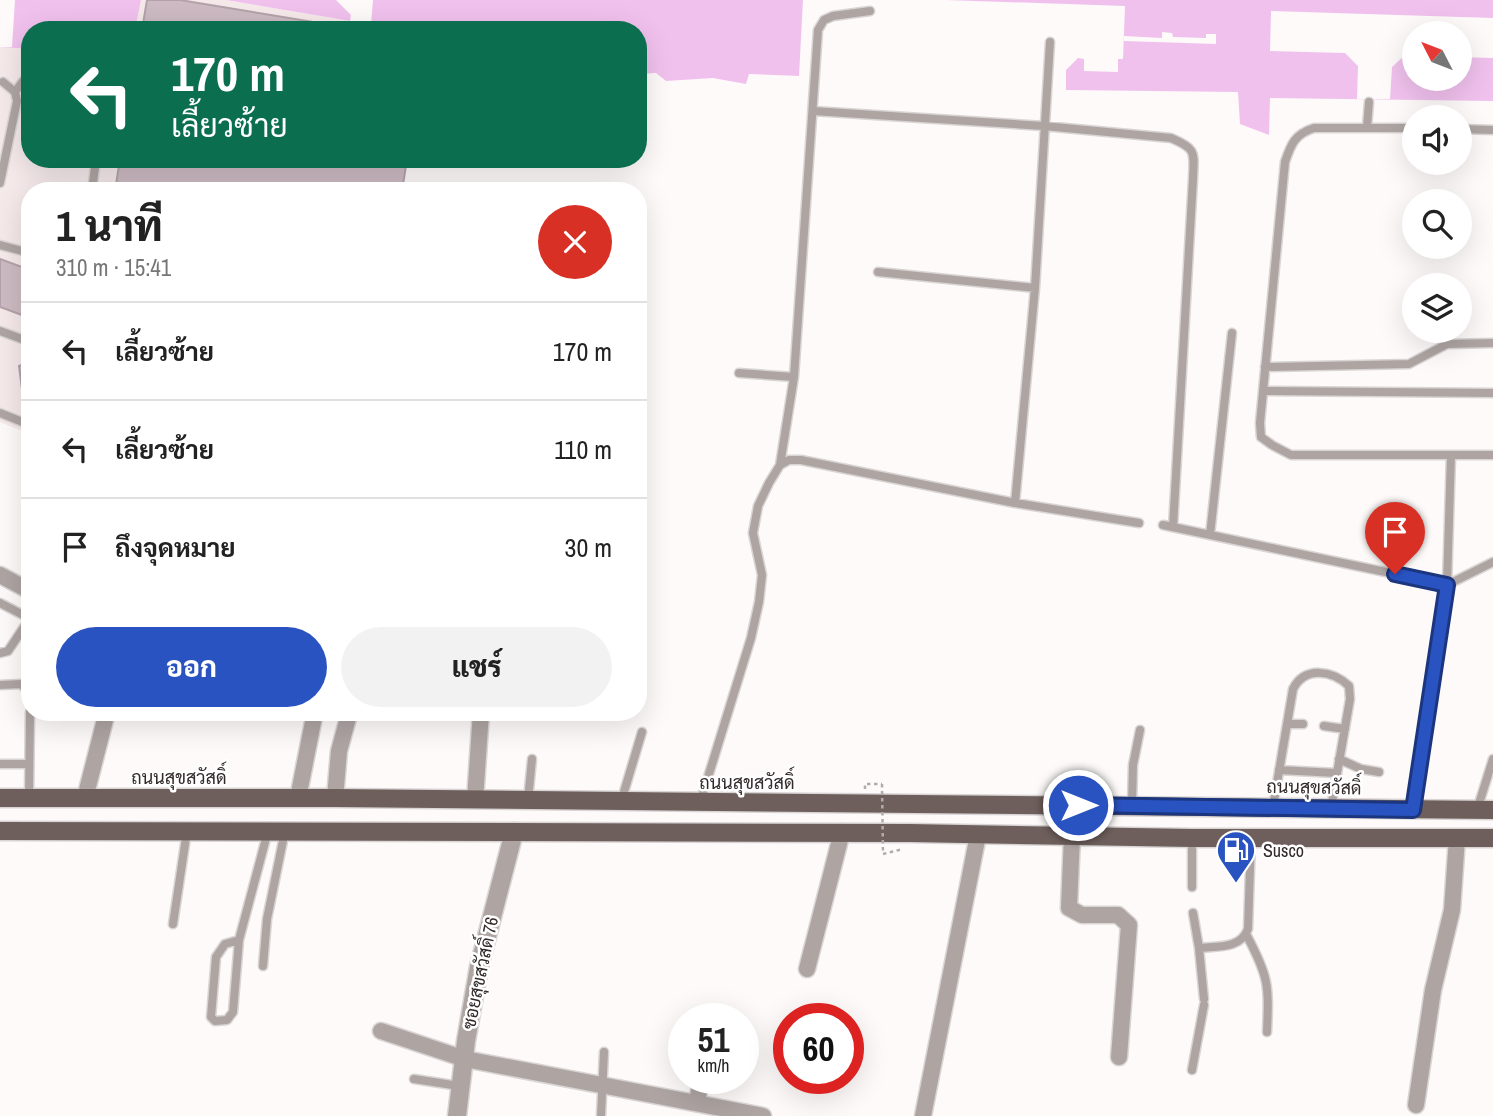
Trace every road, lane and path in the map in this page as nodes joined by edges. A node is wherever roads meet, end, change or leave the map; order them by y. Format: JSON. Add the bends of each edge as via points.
{"nodes":[{"id":1,"x":870,"y":10,"type":"dead end"},
{"id":2,"x":1050,"y":42,"type":"dead end"},
{"id":3,"x":3,"y":82,"type":"dead end"},
{"id":4,"x":21,"y":84,"type":"edge"},
{"id":5,"x":15,"y":92,"type":"junction"},
{"id":6,"x":1369,"y":102,"type":"dead end"},
{"id":7,"x":813,"y":111,"type":"junction"},
{"id":8,"x":1044,"y":126,"type":"junction"},
{"id":9,"x":1367,"y":127,"type":"junction"},
{"id":10,"x":1402,"y":128,"type":"edge"},
{"id":11,"x":1472,"y":129,"type":"edge"},
{"id":12,"x":1493,"y":130,"type":"edge"},
{"id":13,"x":0,"y":183,"type":"edge"},
{"id":14,"x":0,"y":245,"type":"edge"},
{"id":15,"x":21,"y":251,"type":"edge"},
{"id":16,"x":878,"y":272,"type":"dead end"},
{"id":17,"x":1035,"y":288,"type":"junction"},
{"id":18,"x":0,"y":331,"type":"edge"},
{"id":19,"x":1232,"y":333,"type":"dead end"},
{"id":20,"x":21,"y":339,"type":"edge"},
{"id":21,"x":1493,"y":344,"type":"edge"},
{"id":22,"x":1265,"y":368,"type":"junction"},
{"id":23,"x":739,"y":373,"type":"dead end"},
{"id":24,"x":794,"y":376,"type":"junction"},
{"id":25,"x":1263,"y":391,"type":"junction"},
{"id":26,"x":1493,"y":393,"type":"edge"},
{"id":27,"x":0,"y":413,"type":"edge"},
{"id":28,"x":21,"y":421,"type":"edge"},
{"id":29,"x":1451,"y":455,"type":"junction"},
{"id":30,"x":1493,"y":455,"type":"edge"},
{"id":31,"x":780,"y":465,"type":"junction"},
{"id":32,"x":1015,"y":503,"type":"junction"},
{"id":33,"x":1139,"y":523,"type":"dead end"},
{"id":34,"x":1163,"y":525,"type":"dead end"},
{"id":35,"x":1173,"y":527,"type":"junction"},
{"id":36,"x":1210,"y":535,"type":"junction"},
{"id":37,"x":1493,"y":562,"type":"edge"},
{"id":38,"x":0,"y":575,"type":"edge"},
{"id":39,"x":1447,"y":585,"type":"junction"},
{"id":40,"x":21,"y":586,"type":"edge"},
{"id":41,"x":0,"y":603,"type":"edge"},
{"id":42,"x":21,"y":614,"type":"edge"},
{"id":43,"x":21,"y":631,"type":"edge"},
{"id":44,"x":0,"y":653,"type":"edge"},
{"id":45,"x":21,"y":684,"type":"edge"},
{"id":46,"x":0,"y":685,"type":"edge"},
{"id":47,"x":30,"y":721,"type":"edge"},
{"id":48,"x":105,"y":721,"type":"edge"},
{"id":49,"x":313,"y":721,"type":"edge"},
{"id":50,"x":347,"y":721,"type":"edge"},
{"id":51,"x":480,"y":721,"type":"edge"},
{"id":52,"x":1287,"y":724,"type":"junction"},
{"id":53,"x":1303,"y":724,"type":"dead end"},
{"id":54,"x":1324,"y":726,"type":"dead end"},
{"id":55,"x":1345,"y":729,"type":"junction"},
{"id":56,"x":1140,"y":730,"type":"dead end"},
{"id":57,"x":642,"y":732,"type":"dead end"},
{"id":58,"x":532,"y":759,"type":"dead end"},
{"id":59,"x":1339,"y":759,"type":"junction"},
{"id":60,"x":1493,"y":759,"type":"edge"},
{"id":61,"x":0,"y":764,"type":"edge"},
{"id":62,"x":29,"y":764,"type":"junction"},
{"id":63,"x":1279,"y":770,"type":"junction"},
{"id":64,"x":1379,"y":772,"type":"dead end"},
{"id":65,"x":1336,"y":773,"type":"junction"},
{"id":66,"x":1491,"y":773,"type":"edge"},
{"id":67,"x":883,"y":783,"type":"dead end"},
{"id":68,"x":0,"y":797,"type":"edge"},
{"id":69,"x":298,"y":797,"type":"junction"},
{"id":70,"x":29,"y":798,"type":"junction"},
{"id":71,"x":85,"y":798,"type":"junction"},
{"id":72,"x":335,"y":798,"type":"junction"},
{"id":73,"x":475,"y":800,"type":"junction"},
{"id":74,"x":528,"y":800,"type":"junction"},
{"id":75,"x":621,"y":802,"type":"junction"},
{"id":76,"x":700,"y":803,"type":"junction"},
{"id":77,"x":1132,"y":805,"type":"junction"},
{"id":78,"x":1273,"y":807,"type":"junction"},
{"id":79,"x":1331,"y":808,"type":"junction"},
{"id":80,"x":1413,"y":810,"type":"junction"},
{"id":81,"x":1485,"y":810,"type":"edge"},
{"id":82,"x":0,"y":831,"type":"edge"},
{"id":83,"x":187,"y":831,"type":"junction"},
{"id":84,"x":276,"y":831,"type":"junction"},
{"id":85,"x":514,"y":832,"type":"junction"},
{"id":86,"x":842,"y":832,"type":"junction"},
{"id":87,"x":978,"y":835,"type":"junction"},
{"id":88,"x":1072,"y":836,"type":"junction"},
{"id":89,"x":1192,"y":838,"type":"junction"},
{"id":90,"x":1251,"y":838,"type":"junction"},
{"id":91,"x":1457,"y":838,"type":"junction"},
{"id":92,"x":1493,"y":838,"type":"edge"},
{"id":93,"x":883,"y":854,"type":"dead end"},
{"id":94,"x":1192,"y":887,"type":"dead end"},
{"id":95,"x":1193,"y":913,"type":"dead end"},
{"id":96,"x":173,"y":923,"type":"dead end"},
{"id":97,"x":1246,"y":934,"type":"junction"},
{"id":98,"x":239,"y":940,"type":"junction"},
{"id":99,"x":1199,"y":948,"type":"junction"},
{"id":100,"x":263,"y":966,"type":"dead end"},
{"id":101,"x":807,"y":969,"type":"dead end"},
{"id":102,"x":381,"y":1031,"type":"dead end"},
{"id":103,"x":1267,"y":1032,"type":"dead end"},
{"id":104,"x":604,"y":1052,"type":"dead end"},
{"id":105,"x":1119,"y":1057,"type":"dead end"},
{"id":106,"x":465,"y":1059,"type":"junction"},
{"id":107,"x":1192,"y":1070,"type":"dead end"},
{"id":108,"x":414,"y":1079,"type":"dead end"},
{"id":109,"x":461,"y":1086,"type":"junction"},
{"id":110,"x":603,"y":1087,"type":"junction"},
{"id":111,"x":698,"y":1094,"type":"edge"},
{"id":112,"x":697,"y":1103,"type":"junction"},
{"id":113,"x":1416,"y":1105,"type":"dead end"},
{"id":114,"x":457,"y":1116,"type":"edge"},
{"id":115,"x":601,"y":1116,"type":"edge"},
{"id":116,"x":763,"y":1116,"type":"edge"},
{"id":117,"x":923,"y":1116,"type":"edge"}],
"edges":[{"from":1,"to":7,"type":"lane","via":[[833,16],[818,30]]},
{"from":2,"to":8,"type":"lane"},
{"from":3,"to":5,"type":"lane"},
{"from":4,"to":5,"type":"lane"},
{"from":5,"to":13,"type":"lane"},
{"from":6,"to":9,"type":"lane"},
{"from":7,"to":8,"type":"lane"},
{"from":7,"to":24,"type":"lane"},
{"from":8,"to":17,"type":"lane"},
{"from":8,"to":35,"type":"lane","via":[[1171,138],[1187,145],[1194,155]]},
{"from":9,"to":10,"type":"lane"},
{"from":9,"to":22,"type":"lane","via":[[1314,128],[1302,132],[1291,145],[1285,162]]},
{"from":11,"to":12,"type":"lane"},
{"from":14,"to":15,"type":"lane"},
{"from":16,"to":17,"type":"lane"},
{"from":17,"to":32,"type":"lane"},
{"from":18,"to":20,"type":"lane"},
{"from":19,"to":36,"type":"lane"},
{"from":21,"to":22,"type":"lane","via":[[1447,344],[1409,364]]},
{"from":22,"to":25,"type":"lane"},
{"from":23,"to":24,"type":"lane"},
{"from":24,"to":31,"type":"lane"},
{"from":25,"to":26,"type":"lane"},
{"from":25,"to":29,"type":"lane","via":[[1261,436],[1292,455]]},
{"from":27,"to":28,"type":"lane"},
{"from":29,"to":30,"type":"lane"},
{"from":29,"to":39,"type":"lane"},
{"from":31,"to":32,"type":"lane","via":[[801,460]]},
{"from":31,"to":76,"type":"lane","via":[[758,506],[753,533],[762,575],[759,602]]},
{"from":32,"to":33,"type":"lane"},
{"from":34,"to":35,"type":"lane"},
{"from":35,"to":36,"type":"lane"},
{"from":36,"to":39,"type":"lane"},
{"from":37,"to":39,"type":"lane"},
{"from":38,"to":40,"type":"street"},
{"from":39,"to":80,"type":"lane"},
{"from":41,"to":42,"type":"lane"},
{"from":43,"to":44,"type":"lane","via":[[8,651]]},
{"from":45,"to":46,"type":"lane"},
{"from":47,"to":62,"type":"lane"},
{"from":48,"to":71,"type":"street"},
{"from":49,"to":69,"type":"street"},
{"from":50,"to":72,"type":"street","via":[[339,751]]},
{"from":51,"to":73,"type":"street"},
{"from":52,"to":53,"type":"lane"},
{"from":52,"to":55,"type":"lane","via":[[1298,679],[1309,673],[1330,674],[1349,686]]},
{"from":52,"to":63,"type":"lane"},
{"from":54,"to":55,"type":"lane"},
{"from":55,"to":59,"type":"lane"},
{"from":56,"to":77,"type":"lane"},
{"from":57,"to":75,"type":"lane"},
{"from":58,"to":74,"type":"lane"},
{"from":59,"to":64,"type":"lane"},
{"from":59,"to":65,"type":"lane"},
{"from":60,"to":66,"type":"lane"},
{"from":61,"to":62,"type":"lane"},
{"from":62,"to":70,"type":"lane"},
{"from":63,"to":65,"type":"lane"},
{"from":63,"to":78,"type":"lane"},
{"from":65,"to":79,"type":"lane"},
{"from":66,"to":81,"type":"lane"},
{"from":67,"to":93,"type":"path","bridge":true},
{"from":68,"to":70,"type":"main road","name":"ถนนสุขสวัสดิ์"},
{"from":69,"to":71,"type":"main road","name":"ถนนสุขสวัสดิ์"},
{"from":69,"to":72,"type":"main road","name":"ถนนสุขสวัสดิ์"},
{"from":70,"to":71,"type":"main road","name":"ถนนสุขสวัสดิ์"},
{"from":72,"to":73,"type":"main road","name":"ถนนสุขสวัสดิ์"},
{"from":73,"to":74,"type":"main road","name":"ถนนสุขสวัสดิ์"},
{"from":74,"to":75,"type":"main road","name":"ถนนสุขสวัสดิ์"},
{"from":75,"to":76,"type":"main road","name":"ถนนสุขสวัสดิ์"},
{"from":76,"to":77,"type":"main road","name":"ถนนสุขสวัสดิ์"},
{"from":77,"to":78,"type":"main road","name":"ถนนสุขสวัสดิ์"},
{"from":78,"to":79,"type":"main road","name":"ถนนสุขสวัสดิ์"},
{"from":79,"to":80,"type":"main road","name":"ถนนสุขสวัสดิ์"},
{"from":80,"to":81,"type":"main road","name":"ถนนสุขสวัสดิ์"},
{"from":82,"to":83,"type":"main road"},
{"from":83,"to":84,"type":"main road"},
{"from":83,"to":96,"type":"lane"},
{"from":84,"to":85,"type":"main road"},
{"from":84,"to":98,"type":"lane"},
{"from":84,"to":100,"type":"lane"},
{"from":85,"to":86,"type":"main road"},
{"from":85,"to":106,"type":"street","name":"ซอยสุขสวัสดิ์ 76","via":[[479,967]]},
{"from":86,"to":87,"type":"main road"},
{"from":86,"to":101,"type":"street"},
{"from":87,"to":88,"type":"main road"},
{"from":87,"to":117,"type":"street"},
{"from":88,"to":89,"type":"main road"},
{"from":88,"to":105,"type":"street","via":[[1069,908],[1082,915],[1118,915],[1129,925]]},
{"from":89,"to":90,"type":"main road"},
{"from":89,"to":94,"type":"lane"},
{"from":90,"to":91,"type":"main road"},
{"from":90,"to":97,"type":"lane"},
{"from":91,"to":92,"type":"main road"},
{"from":91,"to":113,"type":"street","via":[[1452,910],[1433,990]]},
{"from":95,"to":99,"type":"lane"},
{"from":97,"to":99,"type":"lane","via":[[1234,944]]},
{"from":97,"to":103,"type":"lane","via":[[1264,967],[1269,989]]},
{"from":98,"to":98,"type":"lane","via":[[225,944],[216,957],[211,1017],[215,1021],[227,1020],[233,1013]]},
{"from":99,"to":107,"type":"lane","via":[[1204,1002]]},
{"from":102,"to":106,"type":"street"},
{"from":104,"to":110,"type":"lane"},
{"from":106,"to":109,"type":"street","name":"ซอยสุขสวัสดิ์ 76"},
{"from":106,"to":110,"type":"street"},
{"from":108,"to":109,"type":"lane"},
{"from":109,"to":114,"type":"street","name":"ซอยสุขสวัสดิ์ 76"},
{"from":110,"to":112,"type":"street"},
{"from":110,"to":115,"type":"lane"},
{"from":111,"to":112,"type":"street"},
{"from":112,"to":116,"type":"street"}]}
